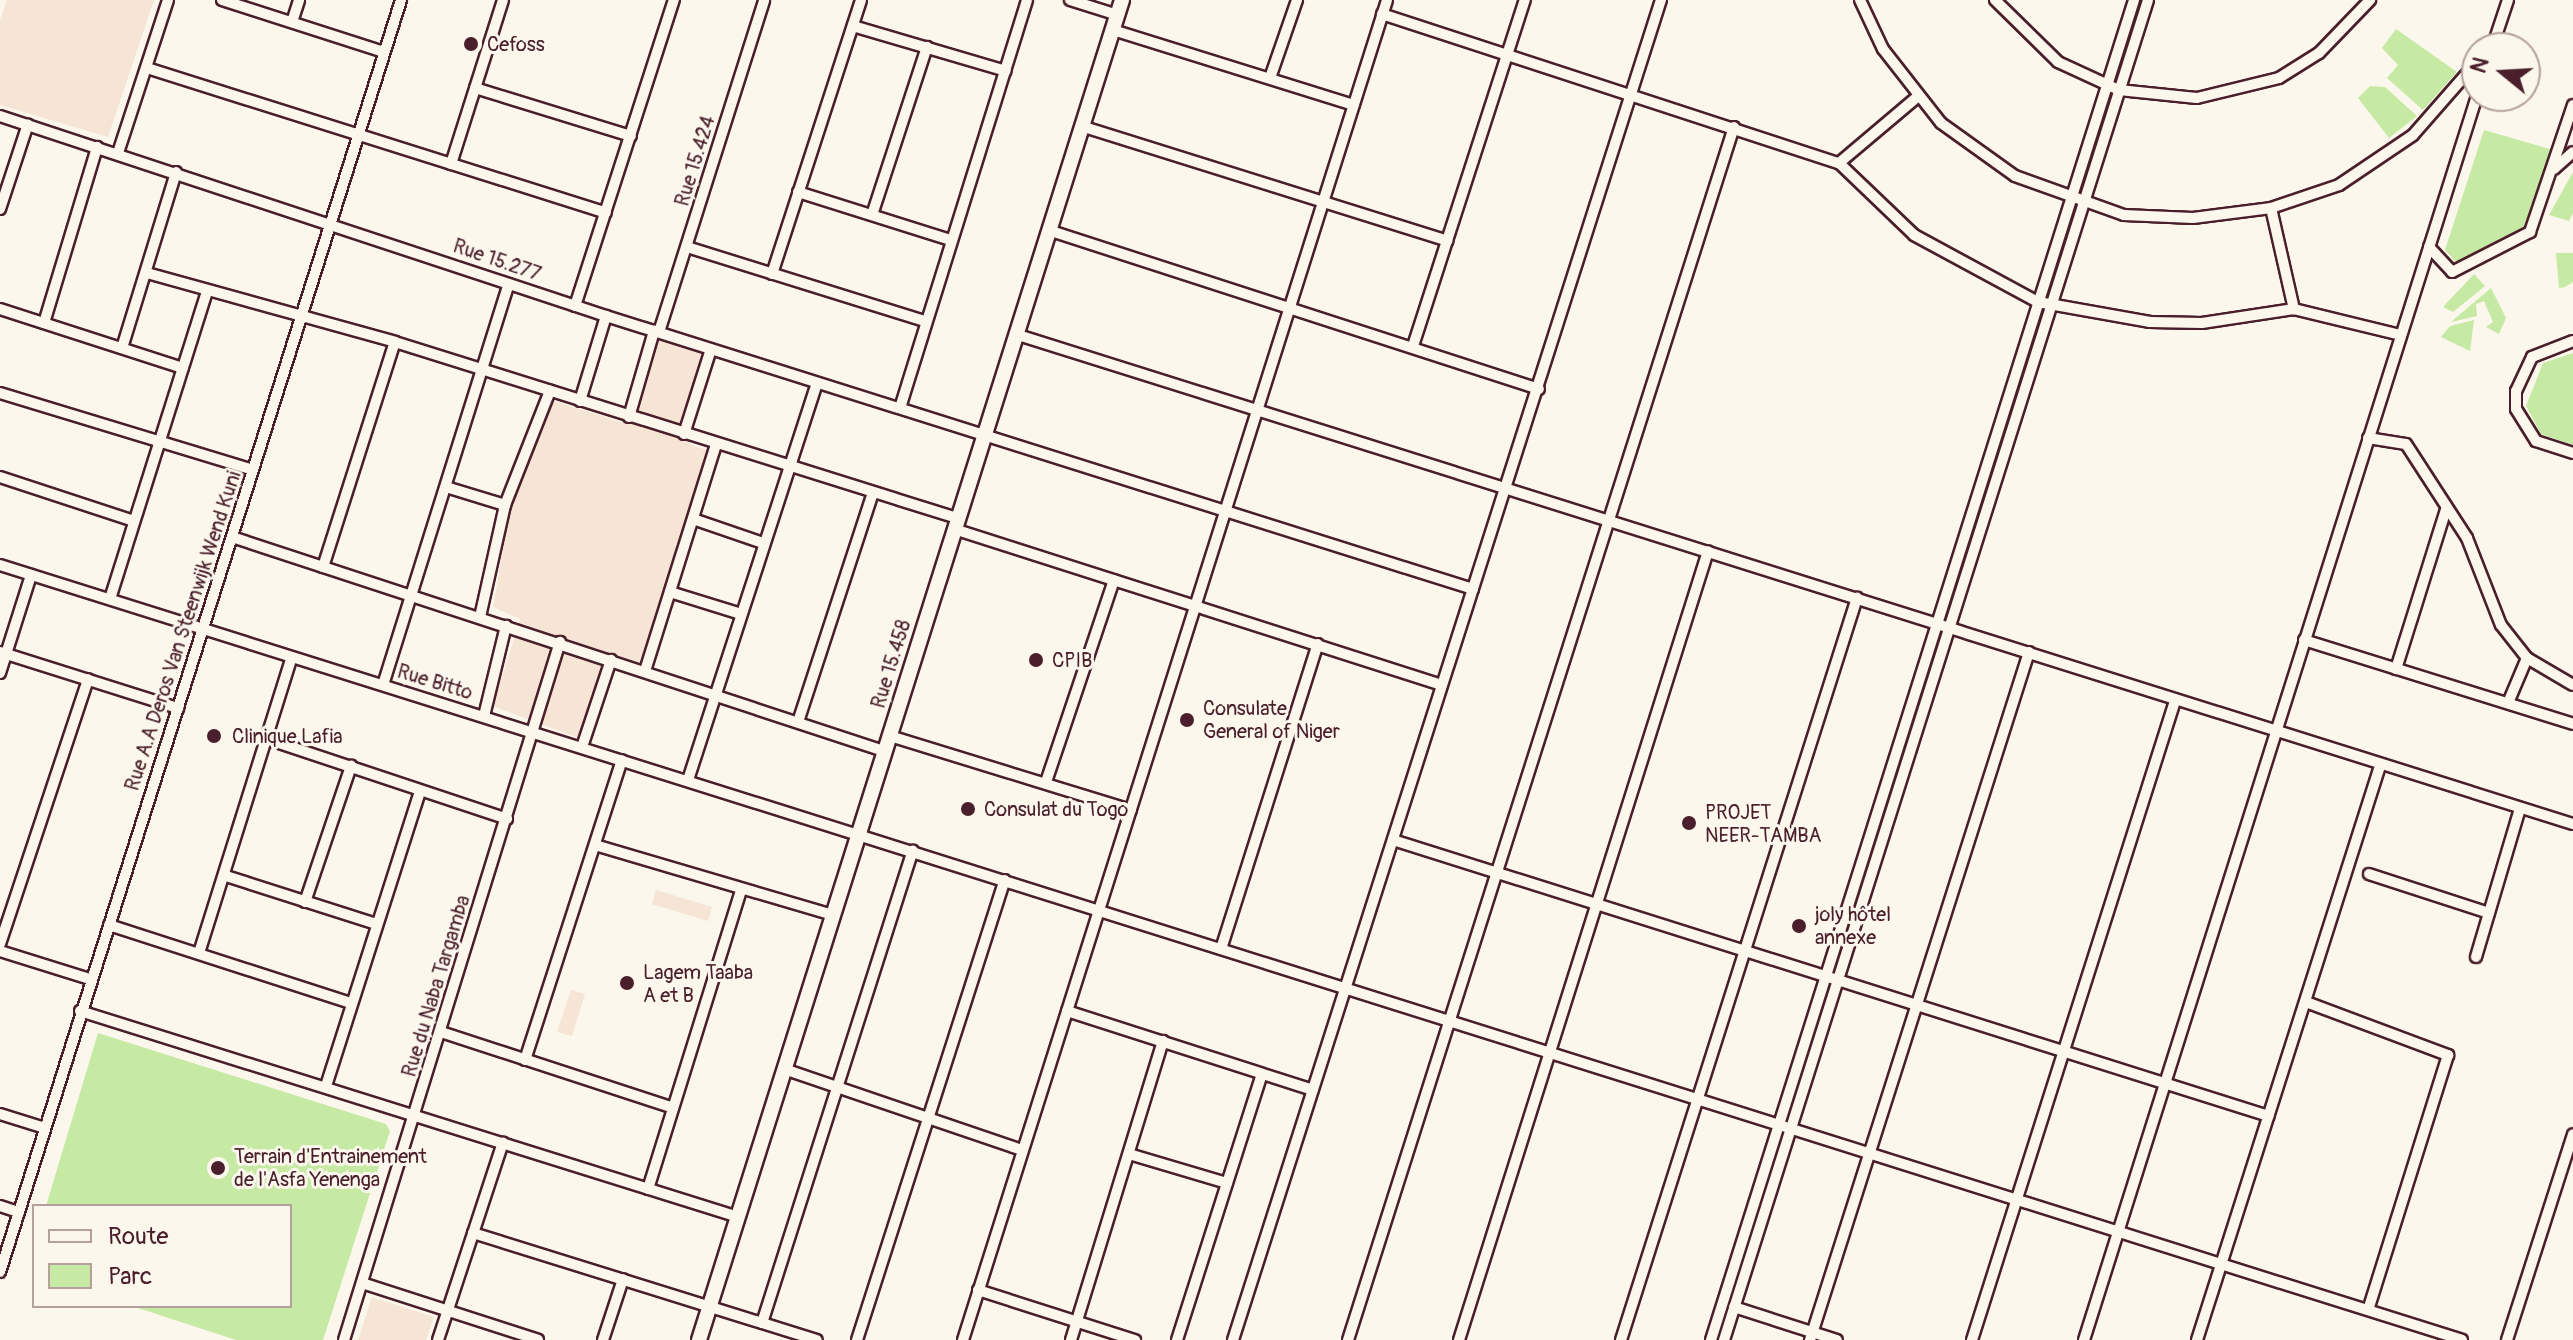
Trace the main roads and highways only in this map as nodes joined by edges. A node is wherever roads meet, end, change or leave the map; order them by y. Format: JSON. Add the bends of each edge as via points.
{"nodes":[{"id":1,"x":1120,"y":7,"type":"edge"},
{"id":2,"x":699,"y":1340,"type":"edge"}],
"edges":[{"from":1,"to":2,"type":"main road","name":"Rue 15.458"}]}
